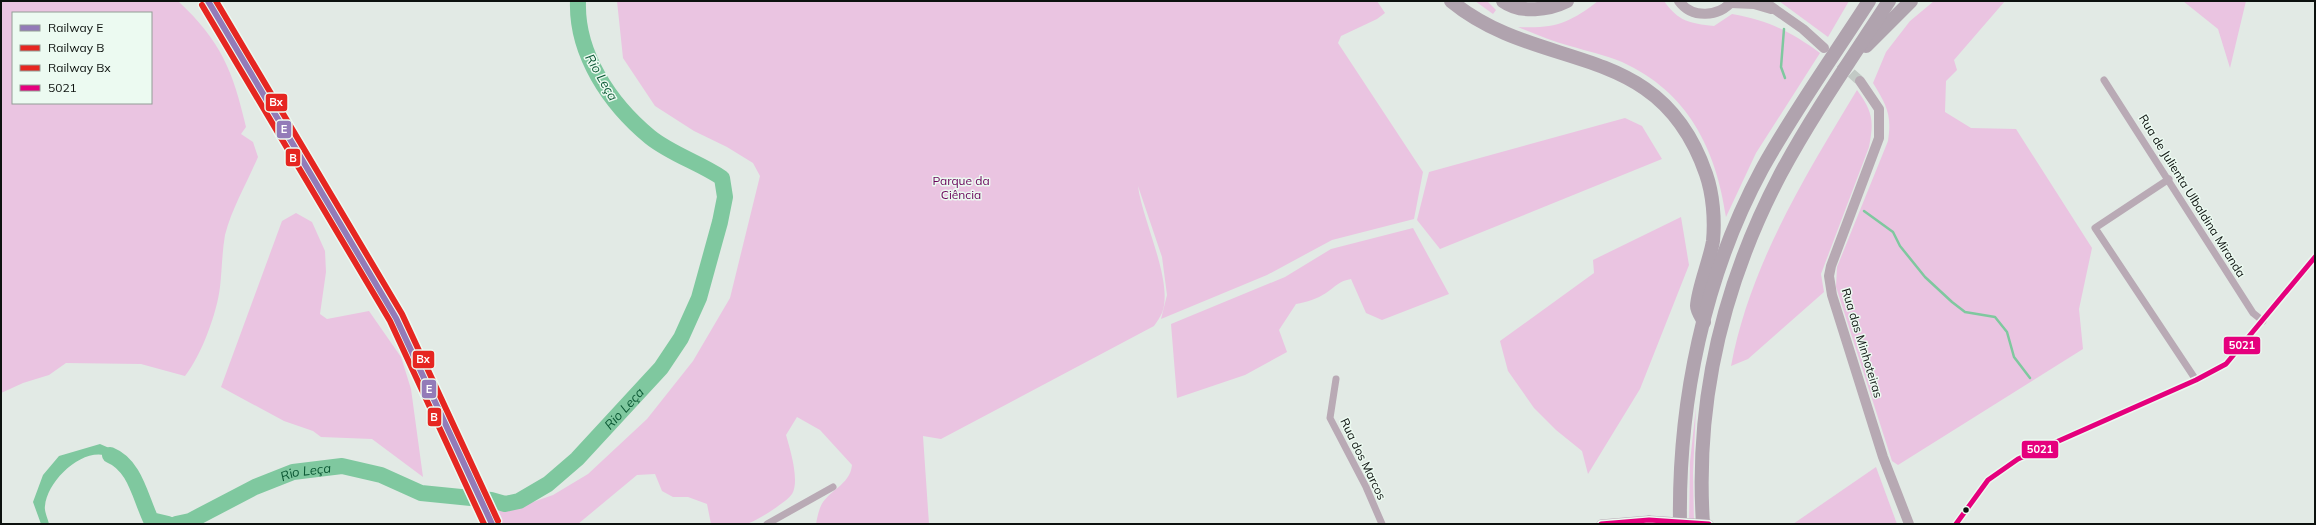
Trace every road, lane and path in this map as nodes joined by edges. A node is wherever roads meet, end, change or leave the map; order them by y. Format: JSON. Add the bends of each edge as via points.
{"nodes":[{"id":1,"x":1451,"y":1,"type":"edge"},
{"id":2,"x":1503,"y":1,"type":"edge"},
{"id":3,"x":1567,"y":1,"type":"edge"},
{"id":4,"x":1679,"y":1,"type":"edge"},
{"id":5,"x":1763,"y":1,"type":"edge"},
{"id":6,"x":1869,"y":1,"type":"edge"},
{"id":7,"x":1889,"y":1,"type":"edge"},
{"id":8,"x":1911,"y":1,"type":"edge"},
{"id":9,"x":1732,"y":2,"type":"edge"},
{"id":10,"x":1776,"y":11,"type":"junction"},
{"id":11,"x":1824,"y":48,"type":"tunnel mouth"},
{"id":12,"x":1850,"y":62,"type":"junction"},
{"id":13,"x":2104,"y":80,"type":"dead end"},
{"id":14,"x":1860,"y":81,"type":"tunnel mouth"},
{"id":15,"x":2169,"y":179,"type":"junction"},
{"id":16,"x":2315,"y":257,"type":"edge"},
{"id":17,"x":2263,"y":321,"type":"junction"},
{"id":18,"x":1704,"y":322,"type":"junction"},
{"id":19,"x":1336,"y":379,"type":"dead end"},
{"id":20,"x":2196,"y":380,"type":"junction"},
{"id":21,"x":834,"y":487,"type":"dead end"},
{"id":22,"x":768,"y":524,"type":"edge"},
{"id":23,"x":1382,"y":524,"type":"edge"},
{"id":24,"x":1601,"y":524,"type":"edge"},
{"id":25,"x":1680,"y":524,"type":"edge"},
{"id":26,"x":1703,"y":524,"type":"edge"},
{"id":27,"x":1709,"y":524,"type":"edge"},
{"id":28,"x":1909,"y":524,"type":"edge"},
{"id":29,"x":1956,"y":524,"type":"edge"}],
"edges":[{"from":1,"to":18,"type":"highway","via":[[1482,21],[1509,34],[1584,59],[1632,80],[1666,106],[1683,127],[1697,149],[1707,177],[1712,207],[1713,240],[1697,306]]},
{"from":2,"to":3,"type":"highway","via":[[1519,7],[1538,9]]},
{"from":4,"to":9,"type":"main road","via":[[1691,11],[1702,14],[1713,14]]},
{"from":5,"to":10,"type":"main road"},
{"from":6,"to":18,"type":"highway","via":[[1820,74],[1762,170],[1718,272]]},
{"from":7,"to":12,"type":"highway"},
{"from":8,"to":12,"type":"highway"},
{"from":9,"to":10,"type":"main road","via":[[1754,4]]},
{"from":10,"to":11,"type":"main road","via":[[1803,29]]},
{"from":12,"to":26,"type":"highway","via":[[1781,174],[1750,239],[1734,282],[1718,335],[1705,403],[1702,445]]},
{"from":13,"to":15,"type":"street","name":"Rua de Julienta Ulbaldina Miranda"},
{"from":14,"to":28,"type":"main road","name":"Rua das Minhoteiras","via":[[1878,110],[1879,138],[1829,276],[1832,296],[1881,450]]},
{"from":15,"to":17,"type":"street","name":"Rua de Julienta Ulbaldina Miranda","via":[[2253,313]]},
{"from":15,"to":20,"type":"street","via":[[2095,228]]},
{"from":16,"to":17,"type":"street"},
{"from":17,"to":20,"type":"street","via":[[2226,364]]},
{"from":18,"to":25,"type":"highway","via":[[1692,377],[1684,436],[1680,476]]},
{"from":19,"to":23,"type":"street","name":"Rua dos Marcos","via":[[1330,418]]},
{"from":20,"to":29,"type":"street","via":[[2013,462],[1988,480]]},
{"from":21,"to":22,"type":"street"},
{"from":24,"to":27,"type":"street","bridge":true,"via":[[1649,520],[1681,520]]}]}
